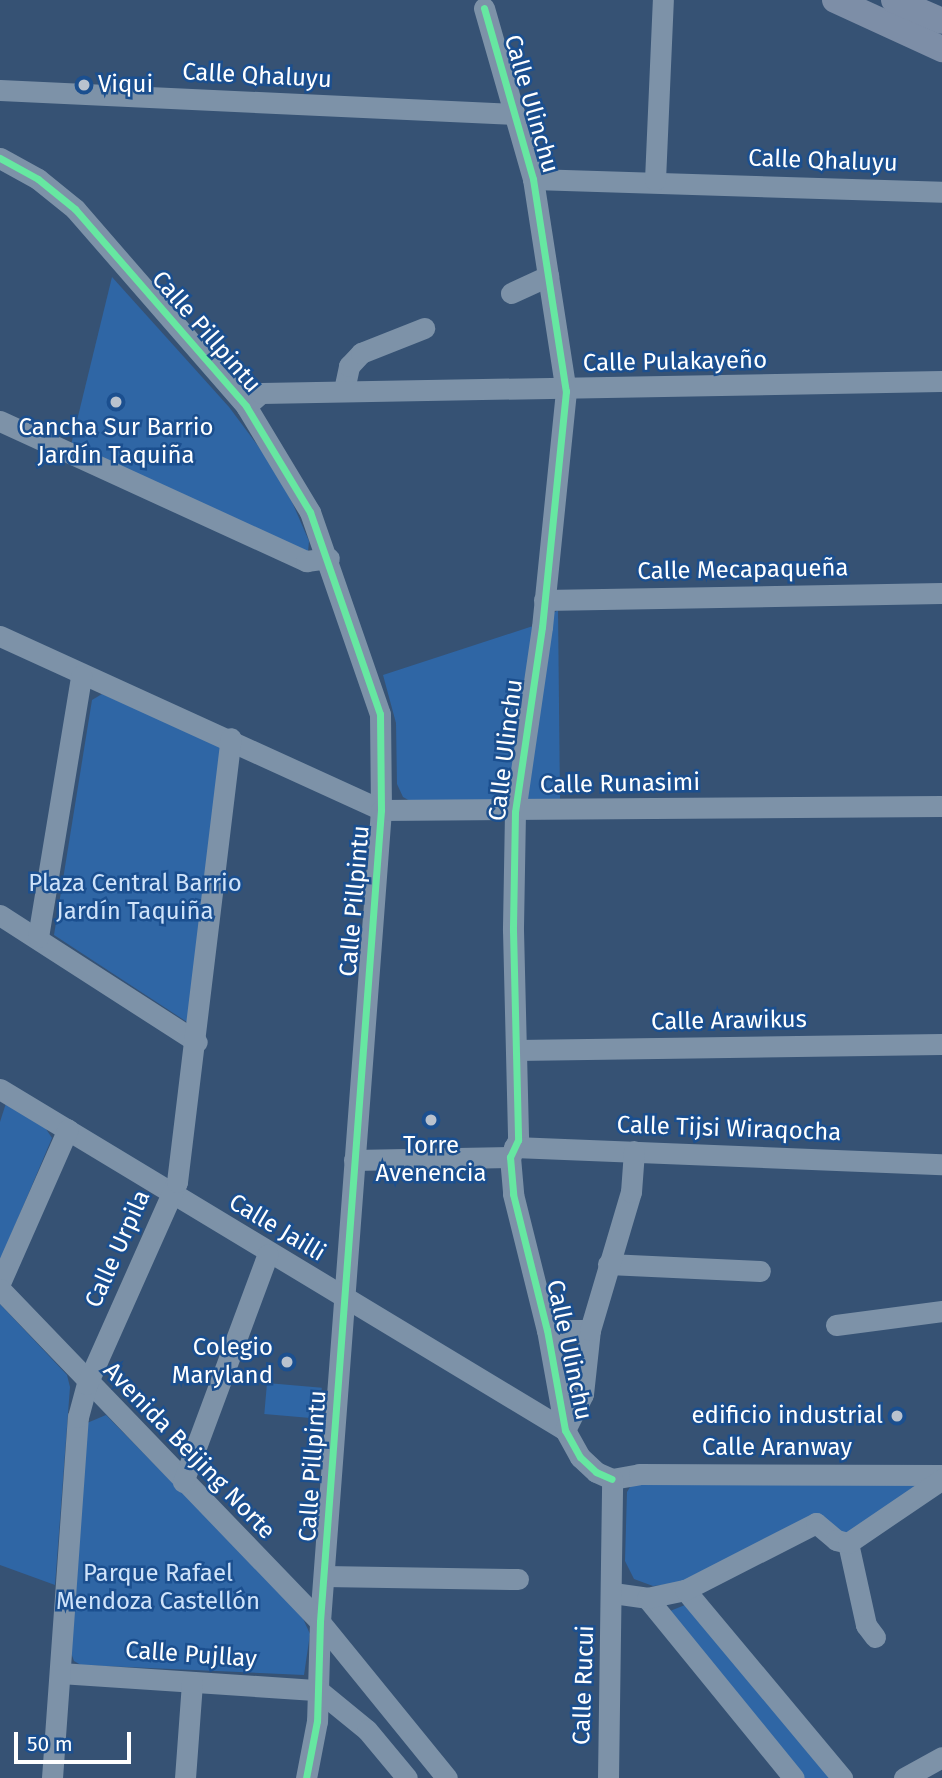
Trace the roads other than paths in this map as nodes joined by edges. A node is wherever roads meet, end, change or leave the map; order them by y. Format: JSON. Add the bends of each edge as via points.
{"nodes":[{"id":1,"x":663,"y":0,"type":"edge"},
{"id":2,"x":835,"y":0,"type":"edge"},
{"id":3,"x":894,"y":0,"type":"edge"},
{"id":4,"x":484,"y":8,"type":"dead end"},
{"id":5,"x":942,"y":21,"type":"edge"},
{"id":6,"x":942,"y":50,"type":"edge"},
{"id":7,"x":0,"y":90,"type":"edge"},
{"id":8,"x":512,"y":114,"type":"junction"},
{"id":9,"x":0,"y":158,"type":"edge"},
{"id":10,"x":533,"y":179,"type":"junction"},
{"id":11,"x":655,"y":180,"type":"junction"},
{"id":12,"x":942,"y":192,"type":"edge"},
{"id":13,"x":548,"y":276,"type":"junction"},
{"id":14,"x":511,"y":293,"type":"dead end"},
{"id":15,"x":425,"y":328,"type":"dead end"},
{"id":16,"x":942,"y":381,"type":"edge"},
{"id":17,"x":344,"y":390,"type":"junction"},
{"id":18,"x":566,"y":391,"type":"junction"},
{"id":19,"x":246,"y":405,"type":"junction"},
{"id":20,"x":0,"y":421,"type":"edge"},
{"id":21,"x":329,"y":558,"type":"junction"},
{"id":22,"x":942,"y":593,"type":"edge"},
{"id":23,"x":544,"y":600,"type":"junction"},
{"id":24,"x":0,"y":636,"type":"edge"},
{"id":25,"x":81,"y":677,"type":"junction"},
{"id":26,"x":231,"y":738,"type":"junction"},
{"id":27,"x":942,"y":806,"type":"edge"},
{"id":28,"x":381,"y":810,"type":"junction"},
{"id":29,"x":515,"y":812,"type":"junction"},
{"id":30,"x":0,"y":915,"type":"edge"},
{"id":31,"x":38,"y":937,"type":"junction"},
{"id":32,"x":197,"y":1042,"type":"junction"},
{"id":33,"x":942,"y":1044,"type":"edge"},
{"id":34,"x":517,"y":1050,"type":"junction"},
{"id":35,"x":0,"y":1089,"type":"edge"},
{"id":36,"x":68,"y":1129,"type":"junction"},
{"id":37,"x":634,"y":1151,"type":"junction"},
{"id":38,"x":512,"y":1152,"type":"junction"},
{"id":39,"x":354,"y":1160,"type":"junction"},
{"id":40,"x":942,"y":1164,"type":"edge"},
{"id":41,"x":171,"y":1195,"type":"junction"},
{"id":42,"x":268,"y":1254,"type":"junction"},
{"id":43,"x":608,"y":1264,"type":"junction"},
{"id":44,"x":760,"y":1271,"type":"dead end"},
{"id":45,"x":0,"y":1283,"type":"edge"},
{"id":46,"x":0,"y":1289,"type":"edge"},
{"id":47,"x":345,"y":1299,"type":"junction"},
{"id":48,"x":942,"y":1311,"type":"edge"},
{"id":49,"x":836,"y":1325,"type":"dead end"},
{"id":50,"x":547,"y":1330,"type":"junction"},
{"id":51,"x":590,"y":1330,"type":"junction"},
{"id":52,"x":87,"y":1384,"type":"junction"},
{"id":53,"x":565,"y":1430,"type":"junction"},
{"id":54,"x":942,"y":1477,"type":"edge"},
{"id":55,"x":612,"y":1479,"type":"junction"},
{"id":56,"x":183,"y":1482,"type":"junction"},
{"id":57,"x":848,"y":1543,"type":"junction"},
{"id":58,"x":324,"y":1576,"type":"junction"},
{"id":59,"x":518,"y":1579,"type":"dead end"},
{"id":60,"x":685,"y":1590,"type":"junction"},
{"id":61,"x":613,"y":1593,"type":"junction"},
{"id":62,"x":647,"y":1598,"type":"junction"},
{"id":63,"x":320,"y":1622,"type":"junction"},
{"id":64,"x":875,"y":1637,"type":"dead end"},
{"id":65,"x":60,"y":1673,"type":"junction"},
{"id":66,"x":192,"y":1682,"type":"junction"},
{"id":67,"x":318,"y":1690,"type":"junction"},
{"id":68,"x":942,"y":1758,"type":"edge"},
{"id":69,"x":52,"y":1778,"type":"edge"},
{"id":70,"x":185,"y":1778,"type":"edge"},
{"id":71,"x":306,"y":1778,"type":"edge"},
{"id":72,"x":407,"y":1778,"type":"edge"},
{"id":73,"x":447,"y":1778,"type":"edge"},
{"id":74,"x":608,"y":1778,"type":"edge"},
{"id":75,"x":794,"y":1778,"type":"edge"},
{"id":76,"x":842,"y":1778,"type":"edge"},
{"id":77,"x":904,"y":1778,"type":"edge"}],
"edges":[{"from":1,"to":11,"type":"street"},
{"from":2,"to":6,"type":"main road"},
{"from":3,"to":5,"type":"main road"},
{"from":4,"to":8,"type":"street","name":"Calle Ulinchu"},
{"from":7,"to":8,"type":"street","name":"Calle Qhaluyu"},
{"from":8,"to":10,"type":"street","name":"Calle Ulinchu"},
{"from":9,"to":19,"type":"street","name":"Calle Pillpintu","via":[[38,179],[75,209]]},
{"from":10,"to":11,"type":"street","name":"Calle Qhaluyu"},
{"from":10,"to":13,"type":"street","name":"Calle Ulinchu"},
{"from":11,"to":12,"type":"street","name":"Calle Qhaluyu"},
{"from":13,"to":14,"type":"street"},
{"from":13,"to":18,"type":"street","name":"Calle Ulinchu"},
{"from":15,"to":17,"type":"street","via":[[360,353],[349,366]]},
{"from":16,"to":18,"type":"street","name":"Calle Pulakayeño"},
{"from":17,"to":18,"type":"street","name":"Calle Pulakayeño"},
{"from":17,"to":19,"type":"street","name":"Calle Pulakayeño","via":[[261,393]]},
{"from":18,"to":23,"type":"street","name":"Calle Ulinchu"},
{"from":19,"to":21,"type":"street","name":"Calle Pillpintu","via":[[310,512]]},
{"from":20,"to":21,"type":"street","via":[[306,561]]},
{"from":21,"to":28,"type":"street","name":"Calle Pillpintu","via":[[380,714]]},
{"from":22,"to":23,"type":"street","name":"Calle Mecapaqueña"},
{"from":23,"to":29,"type":"street","name":"Calle Ulinchu"},
{"from":24,"to":25,"type":"street","name":"Calle Runasimi"},
{"from":25,"to":26,"type":"street","name":"Calle Runasimi"},
{"from":25,"to":31,"type":"street"},
{"from":26,"to":28,"type":"street","name":"Calle Runasimi"},
{"from":26,"to":32,"type":"street","name":"Calle Urpila"},
{"from":27,"to":29,"type":"street","name":"Calle Runasimi"},
{"from":28,"to":29,"type":"street","name":"Calle Runasimi"},
{"from":28,"to":39,"type":"street","name":"Calle Pillpintu"},
{"from":29,"to":34,"type":"street","name":"Calle Ulinchu"},
{"from":30,"to":31,"type":"street"},
{"from":31,"to":32,"type":"street"},
{"from":32,"to":41,"type":"street","name":"Calle Urpila","via":[[177,1182]]},
{"from":33,"to":34,"type":"street","name":"Calle Arawikus"},
{"from":34,"to":38,"type":"street","name":"Calle Ulinchu"},
{"from":35,"to":36,"type":"street","name":"Calle Jailli"},
{"from":36,"to":41,"type":"street","name":"Calle Jailli"},
{"from":36,"to":45,"type":"street"},
{"from":37,"to":38,"type":"street","name":"Calle Tijsi Wiraqocha"},
{"from":37,"to":40,"type":"street","name":"Calle Tijsi Wiraqocha"},
{"from":37,"to":43,"type":"street","via":[[631,1192]]},
{"from":38,"to":39,"type":"street","name":"Calle Tijsi Wiraqocha"},
{"from":38,"to":50,"type":"street","name":"Calle Ulinchu","via":[[517,1214]]},
{"from":39,"to":47,"type":"street","name":"Calle Pillpintu"},
{"from":41,"to":42,"type":"street","name":"Calle Jailli"},
{"from":41,"to":52,"type":"street","name":"Calle Urpila"},
{"from":42,"to":47,"type":"street","name":"Calle Jailli"},
{"from":42,"to":56,"type":"street"},
{"from":43,"to":44,"type":"street"},
{"from":43,"to":51,"type":"street"},
{"from":46,"to":52,"type":"street","name":"Avenida Beijing Norte"},
{"from":47,"to":53,"type":"street","name":"Calle Jailli"},
{"from":47,"to":58,"type":"street","name":"Calle Pillpintu"},
{"from":48,"to":49,"type":"street"},
{"from":50,"to":51,"type":"street"},
{"from":50,"to":53,"type":"street","name":"Calle Ulinchu"},
{"from":51,"to":53,"type":"street","via":[[583,1394]]},
{"from":52,"to":56,"type":"street","name":"Avenida Beijing Norte"},
{"from":52,"to":65,"type":"street","name":"Calle Urpila","via":[[78,1417]]},
{"from":53,"to":55,"type":"street","name":"Calle Ulinchu","via":[[580,1457]]},
{"from":54,"to":55,"type":"street","name":"Calle Aranway","via":[[639,1474]]},
{"from":54,"to":57,"type":"street"},
{"from":55,"to":61,"type":"street"},
{"from":56,"to":63,"type":"street","name":"Avenida Beijing Norte"},
{"from":57,"to":60,"type":"street","via":[[836,1540],[816,1523]]},
{"from":57,"to":64,"type":"street","via":[[866,1625]]},
{"from":58,"to":59,"type":"street"},
{"from":58,"to":63,"type":"street","name":"Calle Pillpintu"},
{"from":60,"to":62,"type":"street"},
{"from":60,"to":76,"type":"street"},
{"from":61,"to":62,"type":"street"},
{"from":61,"to":74,"type":"street","name":"Calle Rucui"},
{"from":62,"to":75,"type":"street"},
{"from":63,"to":67,"type":"street","name":"Calle Pillpintu"},
{"from":63,"to":73,"type":"street","name":"Avenida Beijing Norte"},
{"from":65,"to":66,"type":"street","name":"Calle Pujllay"},
{"from":65,"to":69,"type":"street","name":"Calle Urpila"},
{"from":66,"to":67,"type":"street","name":"Calle Pujllay"},
{"from":66,"to":70,"type":"street"},
{"from":67,"to":71,"type":"street","name":"Calle Pillpintu"},
{"from":67,"to":72,"type":"street","via":[[367,1730]]},
{"from":68,"to":77,"type":"street"}]}
